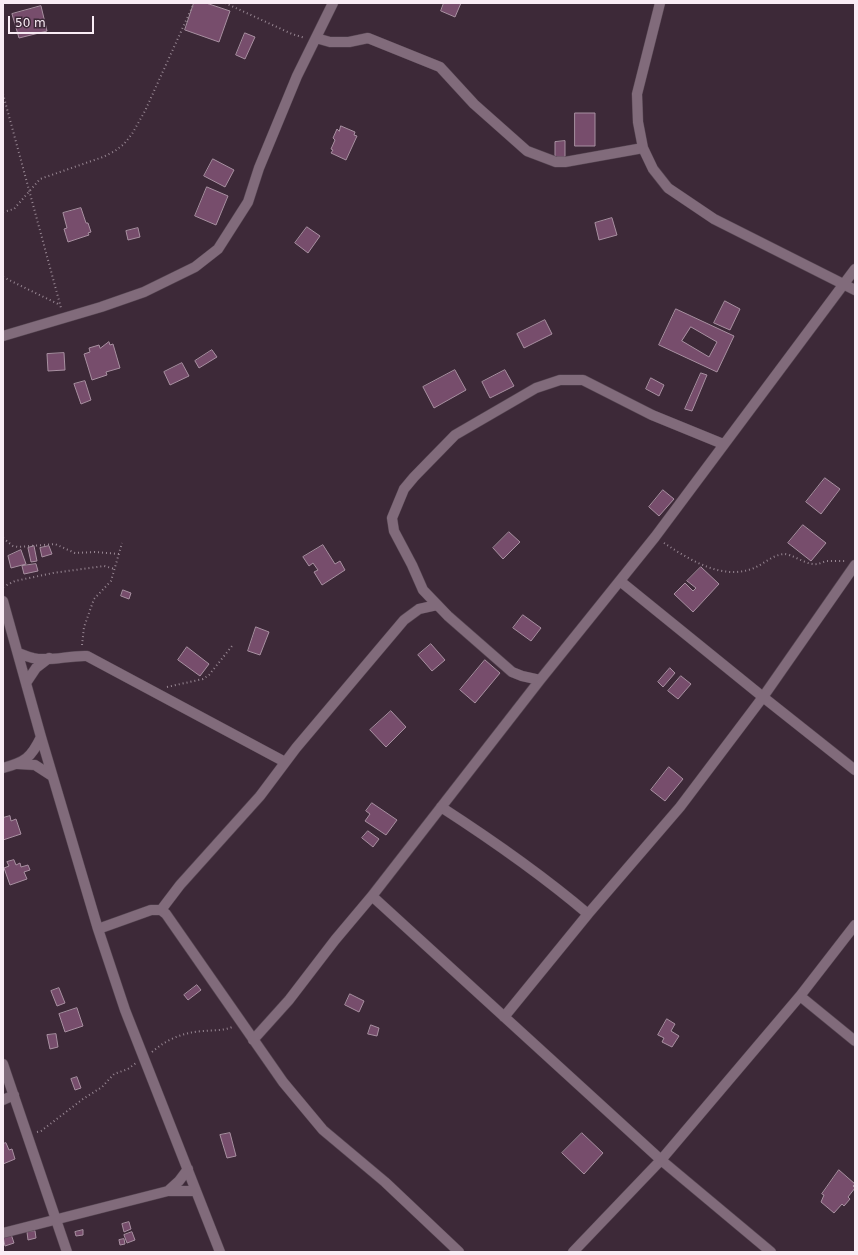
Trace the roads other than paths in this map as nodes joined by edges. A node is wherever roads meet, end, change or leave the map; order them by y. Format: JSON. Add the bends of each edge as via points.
{"nodes":[{"id":1,"x":333,"y":3,"type":"edge"},
{"id":2,"x":660,"y":3,"type":"edge"},
{"id":3,"x":316,"y":38,"type":"junction"},
{"id":4,"x":643,"y":148,"type":"junction"},
{"id":5,"x":855,"y":269,"type":"edge"},
{"id":6,"x":843,"y":284,"type":"junction"},
{"id":7,"x":855,"y":290,"type":"edge"},
{"id":8,"x":3,"y":336,"type":"edge"},
{"id":9,"x":723,"y":444,"type":"junction"},
{"id":10,"x":852,"y":563,"type":"edge"},
{"id":11,"x":620,"y":581,"type":"junction"},
{"id":12,"x":3,"y":602,"type":"edge"},
{"id":13,"x":437,"y":605,"type":"junction"},
{"id":14,"x":18,"y":653,"type":"junction"},
{"id":15,"x":49,"y":658,"type":"junction"},
{"id":16,"x":540,"y":680,"type":"junction"},
{"id":17,"x":26,"y":683,"type":"junction"},
{"id":18,"x":763,"y":697,"type":"junction"},
{"id":19,"x":41,"y":737,"type":"junction"},
{"id":20,"x":286,"y":762,"type":"junction"},
{"id":21,"x":18,"y":764,"type":"junction"},
{"id":22,"x":3,"y":768,"type":"edge"},
{"id":23,"x":855,"y":770,"type":"edge"},
{"id":24,"x":52,"y":776,"type":"junction"},
{"id":25,"x":441,"y":807,"type":"junction"},
{"id":26,"x":372,"y":896,"type":"junction"},
{"id":27,"x":161,"y":910,"type":"junction"},
{"id":28,"x":588,"y":914,"type":"junction"},
{"id":29,"x":855,"y":925,"type":"edge"},
{"id":30,"x":98,"y":929,"type":"junction"},
{"id":31,"x":800,"y":996,"type":"junction"},
{"id":32,"x":504,"y":1017,"type":"junction"},
{"id":33,"x":253,"y":1040,"type":"junction"},
{"id":34,"x":855,"y":1041,"type":"edge"},
{"id":35,"x":3,"y":1064,"type":"edge"},
{"id":36,"x":14,"y":1095,"type":"junction"},
{"id":37,"x":3,"y":1100,"type":"edge"},
{"id":38,"x":661,"y":1160,"type":"junction"},
{"id":39,"x":188,"y":1169,"type":"junction"},
{"id":40,"x":168,"y":1191,"type":"junction"},
{"id":41,"x":196,"y":1191,"type":"junction"},
{"id":42,"x":56,"y":1218,"type":"junction"},
{"id":43,"x":3,"y":1233,"type":"edge"},
{"id":44,"x":67,"y":1252,"type":"edge"},
{"id":45,"x":220,"y":1252,"type":"edge"},
{"id":46,"x":459,"y":1252,"type":"edge"},
{"id":47,"x":573,"y":1252,"type":"edge"},
{"id":48,"x":771,"y":1252,"type":"edge"}],
"edges":[{"from":1,"to":3,"type":"street"},
{"from":2,"to":4,"type":"street","via":[[637,94],[638,122]]},
{"from":3,"to":4,"type":"street","via":[[330,42],[349,42],[368,38],[440,67],[501,129],[527,151],[540,157],[565,162]]},
{"from":3,"to":8,"type":"street","via":[[259,168],[248,202],[218,249],[195,267],[144,292]]},
{"from":4,"to":6,"type":"street","via":[[653,169],[668,188],[692,205],[714,219]]},
{"from":5,"to":6,"type":"street"},
{"from":6,"to":7,"type":"street"},
{"from":6,"to":9,"type":"street"},
{"from":9,"to":11,"type":"street"},
{"from":9,"to":13,"type":"street","via":[[652,415],[583,380],[560,380],[536,388],[455,435],[414,477],[396,505],[392,518],[394,532],[423,590]]},
{"from":10,"to":18,"type":"street"},
{"from":11,"to":16,"type":"street"},
{"from":11,"to":18,"type":"street"},
{"from":12,"to":14,"type":"street"},
{"from":13,"to":16,"type":"street","via":[[512,672]]},
{"from":13,"to":20,"type":"street","via":[[419,609],[404,620]]},
{"from":14,"to":15,"type":"street","via":[[33,658]]},
{"from":14,"to":17,"type":"street"},
{"from":15,"to":17,"type":"street","via":[[36,668]]},
{"from":15,"to":20,"type":"street","via":[[87,656]]},
{"from":16,"to":25,"type":"street"},
{"from":17,"to":19,"type":"street"},
{"from":18,"to":23,"type":"street"},
{"from":18,"to":28,"type":"street","via":[[680,807]]},
{"from":19,"to":21,"type":"street","via":[[28,759]]},
{"from":19,"to":24,"type":"street"},
{"from":20,"to":27,"type":"street","via":[[260,796],[180,885]]},
{"from":21,"to":22,"type":"street"},
{"from":21,"to":24,"type":"street","via":[[35,765]]},
{"from":24,"to":30,"type":"street"},
{"from":25,"to":26,"type":"street"},
{"from":25,"to":28,"type":"street","via":[[549,880]]},
{"from":26,"to":32,"type":"street"},
{"from":26,"to":33,"type":"street","via":[[289,1000]]},
{"from":27,"to":30,"type":"street","via":[[151,910]]},
{"from":27,"to":33,"type":"street"},
{"from":28,"to":32,"type":"street"},
{"from":29,"to":31,"type":"street"},
{"from":30,"to":39,"type":"street","via":[[143,1058]]},
{"from":31,"to":34,"type":"street"},
{"from":31,"to":38,"type":"street"},
{"from":32,"to":38,"type":"street"},
{"from":33,"to":46,"type":"street","via":[[283,1082],[323,1130],[385,1182]]},
{"from":35,"to":36,"type":"street"},
{"from":36,"to":37,"type":"street"},
{"from":36,"to":42,"type":"street"},
{"from":38,"to":47,"type":"street"},
{"from":38,"to":48,"type":"street"},
{"from":39,"to":40,"type":"street"},
{"from":39,"to":41,"type":"street"},
{"from":40,"to":41,"type":"street"},
{"from":40,"to":42,"type":"street"},
{"from":41,"to":45,"type":"street"},
{"from":42,"to":43,"type":"street"},
{"from":42,"to":44,"type":"street"}]}
